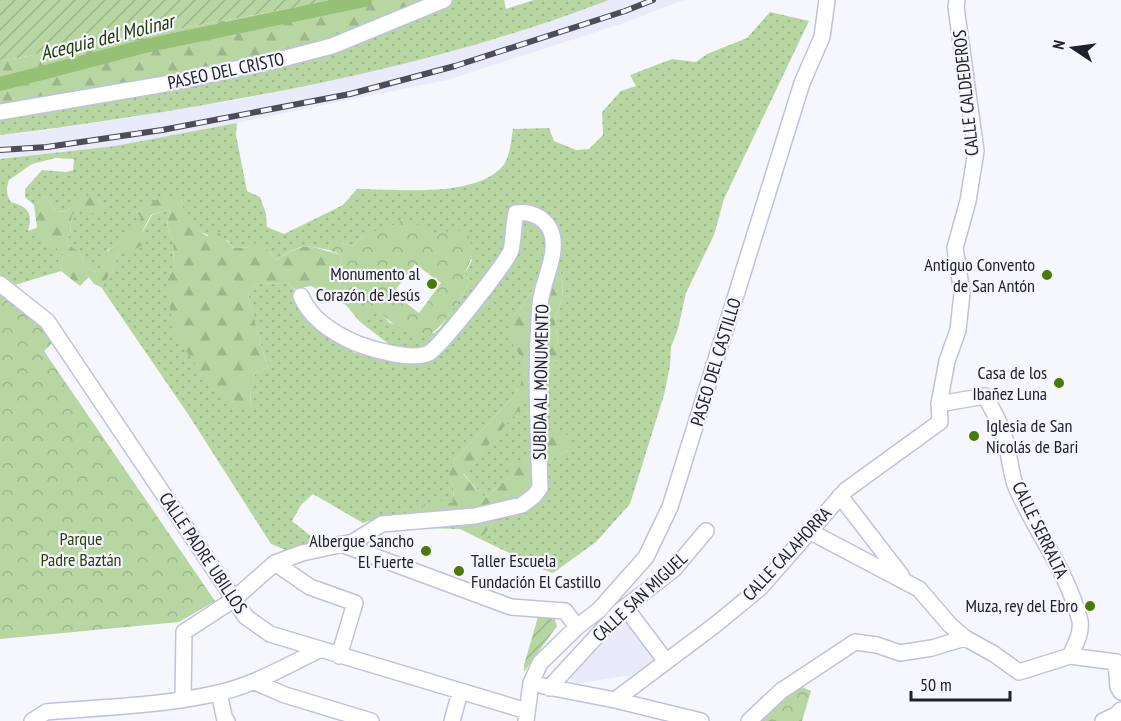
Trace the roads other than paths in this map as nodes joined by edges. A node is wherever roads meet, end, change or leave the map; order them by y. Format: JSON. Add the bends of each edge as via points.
{"nodes":[{"id":1,"x":444,"y":0,"type":"edge"},
{"id":2,"x":827,"y":0,"type":"edge"},
{"id":3,"x":957,"y":0,"type":"edge"},
{"id":4,"x":0,"y":112,"type":"edge"},
{"id":5,"x":0,"y":284,"type":"edge"},
{"id":6,"x":301,"y":296,"type":"dead end"},
{"id":7,"x":939,"y":404,"type":"junction"},
{"id":8,"x":933,"y":428,"type":"joint"},
{"id":9,"x":845,"y":492,"type":"junction"},
{"id":10,"x":706,"y":531,"type":"dead end"},
{"id":11,"x":809,"y":531,"type":"junction"},
{"id":12,"x":341,"y":544,"type":"junction"},
{"id":13,"x":275,"y":562,"type":"junction"},
{"id":14,"x":905,"y":580,"type":"junction"},
{"id":15,"x":233,"y":600,"type":"junction"},
{"id":16,"x":625,"y":608,"type":"junction"},
{"id":17,"x":577,"y":627,"type":"junction"},
{"id":18,"x":964,"y":638,"type":"junction"},
{"id":19,"x":319,"y":650,"type":"junction"},
{"id":20,"x":339,"y":656,"type":"junction"},
{"id":21,"x":1070,"y":656,"type":"junction"},
{"id":22,"x":665,"y":660,"type":"junction"},
{"id":23,"x":255,"y":682,"type":"junction"},
{"id":24,"x":531,"y":683,"type":"junction"},
{"id":25,"x":549,"y":688,"type":"junction"},
{"id":26,"x":460,"y":692,"type":"junction"},
{"id":27,"x":1121,"y":692,"type":"edge"},
{"id":28,"x":219,"y":693,"type":"junction"},
{"id":29,"x":183,"y":700,"type":"junction"},
{"id":30,"x":615,"y":700,"type":"junction"},
{"id":31,"x":1121,"y":710,"type":"edge"},
{"id":32,"x":526,"y":716,"type":"edge"},
{"id":33,"x":32,"y":721,"type":"edge"},
{"id":34,"x":227,"y":721,"type":"edge"},
{"id":35,"x":371,"y":721,"type":"edge"},
{"id":36,"x":452,"y":721,"type":"edge"},
{"id":37,"x":700,"y":721,"type":"edge"},
{"id":38,"x":749,"y":721,"type":"edge"},
{"id":39,"x":1103,"y":721,"type":"edge"}],
"edges":[{"from":1,"to":4,"type":"street","name":"PASEO DEL CRISTO","via":[[332,45],[282,59]]},
{"from":2,"to":17,"type":"street","name":"PASEO DEL CASTILLO","via":[[822,37],[802,83],[670,507],[646,557],[599,610]]},
{"from":3,"to":7,"type":"street","name":"CALLE CALDEDEROS","via":[[976,151],[955,248],[962,293],[958,330]]},
{"from":5,"to":15,"type":"street","name":"CALLE PADRE UBILLOS","via":[[47,321]]},
{"from":6,"to":12,"type":"street","name":"SUBIDA AL MONUMENTO","via":[[307,310],[345,338],[370,349],[428,354],[444,340],[511,252],[516,213],[532,213],[551,231],[553,256],[540,302],[540,488],[522,505],[475,516],[382,524],[353,542]]},
{"from":7,"to":8,"type":"street","name":"CALLE CALDEDEROS","via":[[940,422]]},
{"from":7,"to":21,"type":"street","name":"CALLE SERRALTA","via":[[985,396],[998,419],[1015,484],[1065,577],[1080,622],[1081,631]]},
{"from":8,"to":9,"type":"street","name":"CALLE CALAHORRA"},
{"from":9,"to":11,"type":"street","name":"CALLE CALAHORRA"},
{"from":9,"to":14,"type":"street"},
{"from":10,"to":16,"type":"street","name":"CALLE SAN MIGUEL","via":[[674,569]]},
{"from":11,"to":14,"type":"street"},
{"from":11,"to":22,"type":"street","name":"CALLE CALAHORRA","via":[[760,588]]},
{"from":12,"to":13,"type":"street","name":"SUBIDA AL MONUMENTO"},
{"from":12,"to":17,"type":"street","via":[[511,607],[565,611]]},
{"from":13,"to":15,"type":"street","name":"SUBIDA AL MONUMENTO"},
{"from":13,"to":20,"type":"street","via":[[310,586],[355,603]]},
{"from":14,"to":18,"type":"street","via":[[919,589]]},
{"from":15,"to":19,"type":"street","name":"CALLE PADRE UBILLOS","via":[[246,617],[270,634]]},
{"from":15,"to":29,"type":"street","name":"SUBIDA AL MONUMENTO","via":[[184,632]]},
{"from":16,"to":22,"type":"street"},
{"from":16,"to":25,"type":"street","name":"CALLE SAN MIGUEL"},
{"from":17,"to":24,"type":"street","name":"PASEO DEL CASTILLO","via":[[540,663]]},
{"from":18,"to":21,"type":"street","via":[[1019,672]]},
{"from":18,"to":38,"type":"street","via":[[900,653],[855,642],[781,691]]},
{"from":19,"to":20,"type":"street","name":"CALLE PADRE UBILLOS"},
{"from":19,"to":23,"type":"street"},
{"from":20,"to":26,"type":"street","name":"CALLE PADRE UBILLOS"},
{"from":21,"to":27,"type":"street","via":[[1116,662]]},
{"from":22,"to":30,"type":"street","name":"CALLE CALAHORRA"},
{"from":23,"to":28,"type":"street"},
{"from":23,"to":35,"type":"street"},
{"from":24,"to":25,"type":"street"},
{"from":24,"to":32,"type":"street"},
{"from":25,"to":30,"type":"street"},
{"from":26,"to":32,"type":"street","name":"CALLE PADRE UBILLOS"},
{"from":26,"to":36,"type":"street"},
{"from":28,"to":29,"type":"street"},
{"from":28,"to":34,"type":"street"},
{"from":29,"to":33,"type":"street","via":[[46,712]]},
{"from":30,"to":37,"type":"street"},
{"from":31,"to":39,"type":"street"}]}
